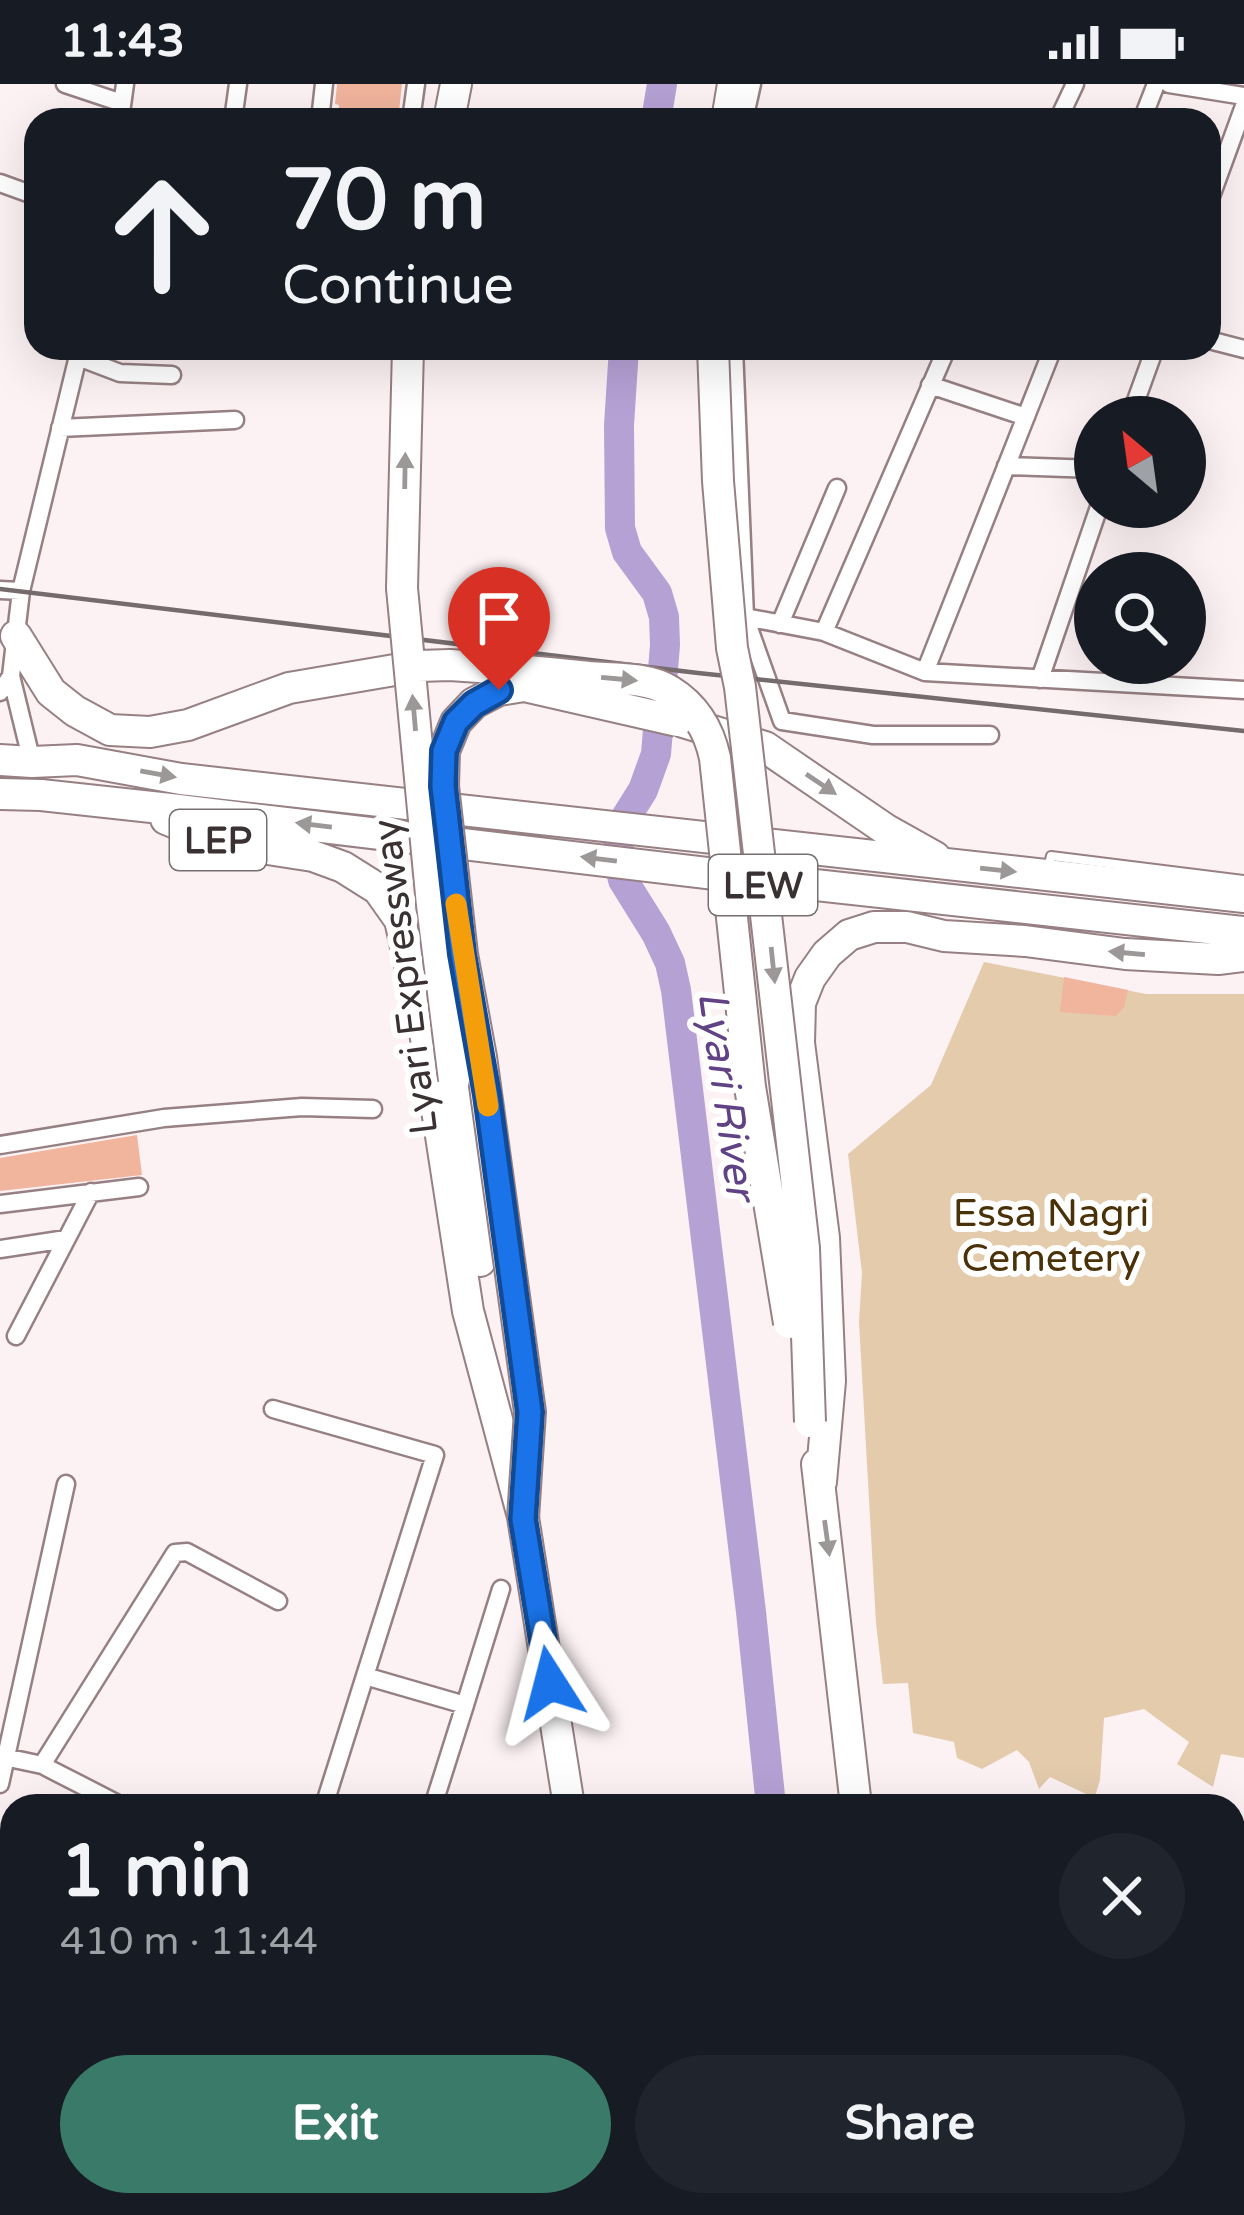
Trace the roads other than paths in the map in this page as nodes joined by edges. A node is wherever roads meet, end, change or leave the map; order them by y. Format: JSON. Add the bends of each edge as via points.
{"nodes":[{"id":1,"x":65,"y":84,"type":"edge"},
{"id":2,"x":1169,"y":84,"type":"edge"},
{"id":3,"x":1244,"y":96,"type":"edge"},
{"id":4,"x":1244,"y":106,"type":"edge"},
{"id":5,"x":113,"y":108,"type":"edge"},
{"id":6,"x":1221,"y":169,"type":"edge"},
{"id":7,"x":77,"y":360,"type":"edge"},
{"id":8,"x":95,"y":360,"type":"edge"},
{"id":9,"x":408,"y":360,"type":"edge"},
{"id":10,"x":712,"y":360,"type":"edge"},
{"id":11,"x":734,"y":360,"type":"edge"},
{"id":12,"x":942,"y":360,"type":"edge"},
{"id":13,"x":1047,"y":360,"type":"edge"},
{"id":14,"x":1151,"y":360,"type":"edge"},
{"id":15,"x":172,"y":375,"type":"dead end"},
{"id":16,"x":930,"y":386,"type":"junction"},
{"id":17,"x":1138,"y":396,"type":"edge"},
{"id":18,"x":1026,"y":417,"type":"junction"},
{"id":19,"x":235,"y":420,"type":"dead end"},
{"id":20,"x":60,"y":428,"type":"junction"},
{"id":21,"x":1006,"y":466,"type":"junction"},
{"id":22,"x":1074,"y":468,"type":"edge"},
{"id":23,"x":837,"y":488,"type":"dead end"},
{"id":24,"x":1092,"y":528,"type":"edge"},
{"id":25,"x":0,"y":590,"type":"edge"},
{"id":26,"x":21,"y":591,"type":"junction"},
{"id":27,"x":745,"y":617,"type":"junction"},
{"id":28,"x":780,"y":624,"type":"junction"},
{"id":29,"x":824,"y":632,"type":"junction"},
{"id":30,"x":16,"y":636,"type":"junction"},
{"id":31,"x":925,"y":672,"type":"junction"},
{"id":32,"x":1040,"y":679,"type":"junction"},
{"id":33,"x":6,"y":684,"type":"edge"},
{"id":34,"x":1244,"y":690,"type":"edge"},
{"id":35,"x":151,"y":732,"type":"junction"},
{"id":36,"x":990,"y":735,"type":"dead end"},
{"id":37,"x":0,"y":760,"type":"edge"},
{"id":38,"x":77,"y":760,"type":"junction"},
{"id":39,"x":32,"y":763,"type":"junction"},
{"id":40,"x":0,"y":794,"type":"edge"},
{"id":41,"x":129,"y":804,"type":"junction"},
{"id":42,"x":949,"y":864,"type":"junction"},
{"id":43,"x":1047,"y":875,"type":"junction"},
{"id":44,"x":1244,"y":880,"type":"edge"},
{"id":45,"x":1244,"y":897,"type":"edge"},
{"id":46,"x":1244,"y":932,"type":"edge"},
{"id":47,"x":1244,"y":956,"type":"edge"},
{"id":48,"x":373,"y":1108,"type":"dead end"},
{"id":49,"x":0,"y":1145,"type":"edge"},
{"id":50,"x":139,"y":1186,"type":"dead end"},
{"id":51,"x":91,"y":1192,"type":"junction"},
{"id":52,"x":0,"y":1204,"type":"edge"},
{"id":53,"x":66,"y":1239,"type":"junction"},
{"id":54,"x":0,"y":1249,"type":"edge"},
{"id":55,"x":16,"y":1336,"type":"dead end"},
{"id":56,"x":273,"y":1409,"type":"dead end"},
{"id":57,"x":810,"y":1423,"type":"junction"},
{"id":58,"x":820,"y":1482,"type":"junction"},
{"id":59,"x":66,"y":1484,"type":"dead end"},
{"id":60,"x":523,"y":1519,"type":"junction"},
{"id":61,"x":501,"y":1588,"type":"dead end"},
{"id":62,"x":278,"y":1601,"type":"dead end"},
{"id":63,"x":365,"y":1676,"type":"junction"},
{"id":64,"x":465,"y":1705,"type":"junction"},
{"id":65,"x":3,"y":1757,"type":"edge"},
{"id":66,"x":42,"y":1765,"type":"junction"},
{"id":67,"x":0,"y":1784,"type":"edge"},
{"id":68,"x":99,"y":1794,"type":"edge"},
{"id":69,"x":328,"y":1794,"type":"edge"},
{"id":70,"x":437,"y":1794,"type":"edge"},
{"id":71,"x":567,"y":1794,"type":"edge"},
{"id":72,"x":855,"y":1794,"type":"edge"}],
"edges":[{"from":1,"to":5,"type":"street"},
{"from":2,"to":3,"type":"street"},
{"from":4,"to":6,"type":"street"},
{"from":7,"to":20,"type":"street"},
{"from":8,"to":15,"type":"street","via":[[120,373]]},
{"from":60,"to":9,"type":"highway","name":"Lyari Expressway","one_way":true,"bridge":true,"via":[[432,905],[402,588]]},
{"from":10,"to":57,"type":"highway","number":"LEW","one_way":true,"bridge":true,"via":[[732,648],[804,1248]]},
{"from":11,"to":27,"type":"street"},
{"from":12,"to":16,"type":"street"},
{"from":13,"to":18,"type":"street"},
{"from":14,"to":17,"type":"street"},
{"from":16,"to":18,"type":"street"},
{"from":16,"to":29,"type":"street"},
{"from":18,"to":21,"type":"street"},
{"from":19,"to":20,"type":"street"},
{"from":20,"to":26,"type":"street"},
{"from":21,"to":22,"type":"street"},
{"from":21,"to":31,"type":"street"},
{"from":23,"to":28,"type":"street"},
{"from":24,"to":32,"type":"street"},
{"from":25,"to":26,"type":"street"},
{"from":26,"to":30,"type":"street"},
{"from":27,"to":28,"type":"street"},
{"from":27,"to":36,"type":"street","via":[[782,721],[872,735]]},
{"from":28,"to":29,"type":"street"},
{"from":29,"to":31,"type":"street"},
{"from":30,"to":33,"type":"street"},
{"from":30,"to":35,"type":"highway","number":"LEW","via":[[50,692],[74,711],[110,730]]},
{"from":31,"to":32,"type":"street"},
{"from":32,"to":34,"type":"street"},
{"from":33,"to":39,"type":"street"},
{"from":35,"to":38,"type":"highway"},
{"from":35,"to":57,"type":"highway","number":"LEW","one_way":true,"bridge":true,"via":[[289,688],[418,666],[640,681],[671,692],[697,714],[715,758],[750,1087]]},
{"from":37,"to":39,"type":"highway"},
{"from":38,"to":39,"type":"highway"},
{"from":38,"to":42,"type":"highway","one_way":true},
{"from":40,"to":41,"type":"highway"},
{"from":46,"to":41,"type":"highway","one_way":true},
{"from":41,"to":60,"type":"highway","number":"LEP","via":[[223,842],[343,867],[378,889],[400,920],[468,1311]]},
{"from":42,"to":43,"type":"highway","one_way":true},
{"from":60,"to":42,"type":"highway","one_way":true,"bridge":true,"via":[[530,1412],[443,786],[456,722],[499,690],[524,686],[677,721],[765,747]]},
{"from":43,"to":44,"type":"lane","via":[[1051,856]]},
{"from":43,"to":45,"type":"highway"},
{"from":47,"to":58,"type":"highway","number":"LEW","one_way":true,"via":[[1125,953],[907,927],[849,935],[827,954],[800,1004],[799,1042],[824,1238],[830,1381]]},
{"from":48,"to":49,"type":"street","via":[[164,1118]]},
{"from":50,"to":51,"type":"street"},
{"from":51,"to":52,"type":"street"},
{"from":51,"to":53,"type":"street"},
{"from":53,"to":54,"type":"street"},
{"from":53,"to":55,"type":"street"},
{"from":56,"to":63,"type":"street","via":[[435,1455]]},
{"from":57,"to":58,"type":"highway","number":"LEW"},
{"from":58,"to":72,"type":"highway","number":"LEW","one_way":true},
{"from":59,"to":65,"type":"street"},
{"from":60,"to":71,"type":"highway","name":"Lyari Expressway"},
{"from":61,"to":64,"type":"street"},
{"from":62,"to":66,"type":"street","via":[[188,1552],[175,1553]]},
{"from":63,"to":64,"type":"street"},
{"from":63,"to":69,"type":"street"},
{"from":64,"to":70,"type":"street"},
{"from":65,"to":66,"type":"street"},
{"from":65,"to":67,"type":"street"},
{"from":66,"to":68,"type":"street"}]}
